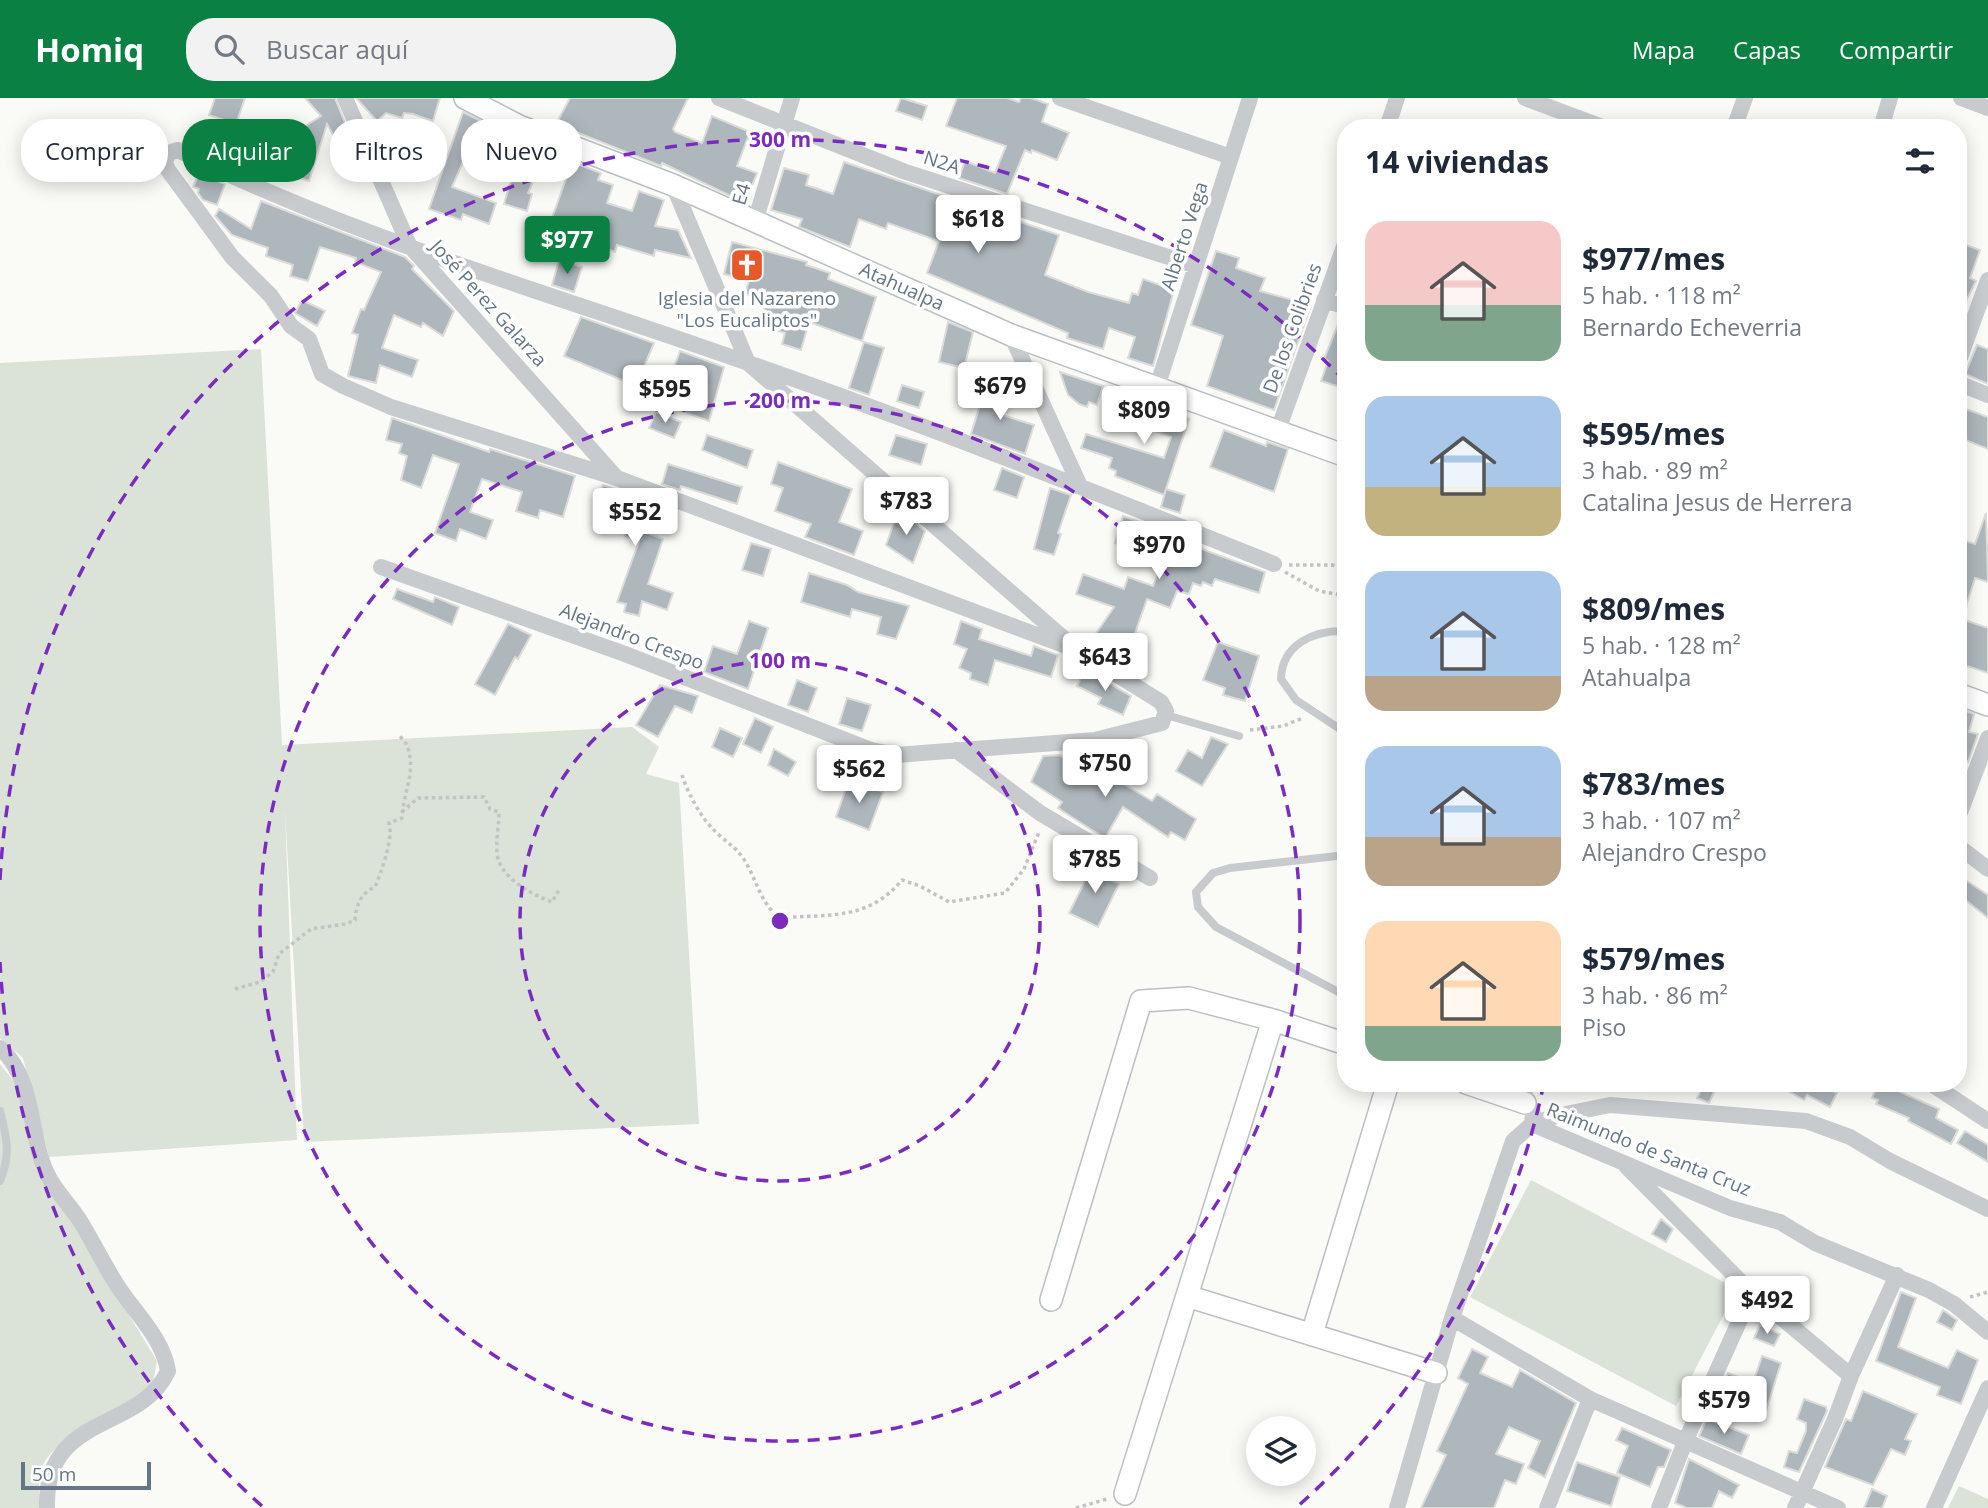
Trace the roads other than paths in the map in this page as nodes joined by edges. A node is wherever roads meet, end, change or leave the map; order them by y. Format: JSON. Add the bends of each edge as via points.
{"nodes":[{"id":1,"x":345,"y":98,"type":"edge"},
{"id":2,"x":465,"y":98,"type":"edge"},
{"id":3,"x":719,"y":98,"type":"edge"},
{"id":4,"x":792,"y":98,"type":"edge"},
{"id":5,"x":1060,"y":98,"type":"edge"},
{"id":6,"x":1250,"y":98,"type":"edge"},
{"id":7,"x":1397,"y":98,"type":"edge"},
{"id":8,"x":1525,"y":98,"type":"edge"},
{"id":9,"x":1745,"y":98,"type":"edge"},
{"id":10,"x":1890,"y":98,"type":"edge"},
{"id":11,"x":1961,"y":98,"type":"edge"},
{"id":12,"x":498,"y":106,"type":"edge"},
{"id":13,"x":1988,"y":108,"type":"edge"},
{"id":14,"x":1390,"y":119,"type":"edge"},
{"id":15,"x":1581,"y":119,"type":"edge"},
{"id":16,"x":1737,"y":119,"type":"edge"},
{"id":17,"x":1884,"y":119,"type":"edge"},
{"id":18,"x":783,"y":124,"type":"junction"},
{"id":19,"x":1231,"y":156,"type":"junction"},
{"id":20,"x":673,"y":186,"type":"junction"},
{"id":21,"x":755,"y":222,"type":"junction"},
{"id":22,"x":409,"y":245,"type":"junction"},
{"id":23,"x":1337,"y":265,"type":"edge"},
{"id":24,"x":1196,"y":266,"type":"junction"},
{"id":25,"x":1988,"y":280,"type":"edge"},
{"id":26,"x":1324,"y":300,"type":"junction"},
{"id":27,"x":1337,"y":304,"type":"edge"},
{"id":28,"x":1011,"y":335,"type":"junction"},
{"id":29,"x":1967,"y":338,"type":"edge"},
{"id":30,"x":748,"y":363,"type":"junction"},
{"id":31,"x":1157,"y":387,"type":"junction"},
{"id":32,"x":1967,"y":387,"type":"edge"},
{"id":33,"x":1988,"y":395,"type":"edge"},
{"id":34,"x":1278,"y":430,"type":"junction"},
{"id":35,"x":1337,"y":453,"type":"edge"},
{"id":36,"x":617,"y":478,"type":"junction"},
{"id":37,"x":1080,"y":486,"type":"junction"},
{"id":38,"x":1274,"y":564,"type":"road end"},
{"id":39,"x":381,"y":567,"type":"dead end"},
{"id":40,"x":1337,"y":632,"type":"edge"},
{"id":41,"x":1077,"y":650,"type":"junction"},
{"id":42,"x":1967,"y":697,"type":"edge"},
{"id":43,"x":1988,"y":705,"type":"edge"},
{"id":44,"x":1166,"y":715,"type":"junction"},
{"id":45,"x":1337,"y":727,"type":"edge"},
{"id":46,"x":1239,"y":736,"type":"road end"},
{"id":47,"x":1988,"y":738,"type":"edge"},
{"id":48,"x":956,"y":750,"type":"junction"},
{"id":49,"x":1967,"y":794,"type":"edge"},
{"id":50,"x":1967,"y":853,"type":"edge"},
{"id":51,"x":1337,"y":856,"type":"edge"},
{"id":52,"x":1988,"y":869,"type":"edge"},
{"id":53,"x":1150,"y":878,"type":"dead end"},
{"id":54,"x":1337,"y":991,"type":"edge"},
{"id":55,"x":1273,"y":1020,"type":"junction"},
{"id":56,"x":1337,"y":1041,"type":"edge"},
{"id":57,"x":0,"y":1048,"type":"edge"},
{"id":58,"x":1385,"y":1092,"type":"edge"},
{"id":59,"x":1944,"y":1092,"type":"edge"},
{"id":60,"x":1525,"y":1093,"type":"edge"},
{"id":61,"x":0,"y":1111,"type":"edge"},
{"id":62,"x":1988,"y":1121,"type":"edge"},
{"id":63,"x":1532,"y":1125,"type":"junction"},
{"id":64,"x":1619,"y":1159,"type":"junction"},
{"id":65,"x":0,"y":1181,"type":"edge"},
{"id":66,"x":1988,"y":1209,"type":"edge"},
{"id":67,"x":1897,"y":1275,"type":"junction"},
{"id":68,"x":1752,"y":1293,"type":"junction"},
{"id":69,"x":1187,"y":1296,"type":"junction"},
{"id":70,"x":1051,"y":1300,"type":"dead end"},
{"id":71,"x":1452,"y":1318,"type":"junction"},
{"id":72,"x":1988,"y":1332,"type":"edge"},
{"id":73,"x":1312,"y":1334,"type":"junction"},
{"id":74,"x":1436,"y":1373,"type":"junction"},
{"id":75,"x":1851,"y":1376,"type":"junction"},
{"id":76,"x":1988,"y":1388,"type":"edge"},
{"id":77,"x":1590,"y":1399,"type":"junction"},
{"id":78,"x":1685,"y":1442,"type":"junction"},
{"id":79,"x":1125,"y":1494,"type":"road end"},
{"id":80,"x":1798,"y":1500,"type":"edge"},
{"id":81,"x":47,"y":1508,"type":"edge"},
{"id":82,"x":1397,"y":1508,"type":"edge"},
{"id":83,"x":1547,"y":1508,"type":"edge"},
{"id":84,"x":1659,"y":1508,"type":"edge"},
{"id":85,"x":1839,"y":1508,"type":"edge"},
{"id":86,"x":1934,"y":1508,"type":"edge"}],
"edges":[{"from":1,"to":22,"type":"street","name":"José Perez Galarza"},
{"from":2,"to":12,"type":"street","name":"Atahualpa"},
{"from":3,"to":18,"type":"street","name":"N2A"},
{"from":4,"to":18,"type":"street","name":"E4"},
{"from":5,"to":19,"type":"street"},
{"from":6,"to":19,"type":"street","name":"Alberto Vega"},
{"from":7,"to":14,"type":"street"},
{"from":8,"to":15,"type":"street"},
{"from":9,"to":16,"type":"street"},
{"from":10,"to":17,"type":"street"},
{"from":11,"to":13,"type":"street"},
{"from":12,"to":20,"type":"street","name":"Atahualpa"},
{"from":18,"to":21,"type":"street","name":"E4"},
{"from":18,"to":24,"type":"street","name":"N2A","via":[[903,171]]},
{"from":19,"to":24,"type":"street","name":"Alberto Vega"},
{"from":20,"to":21,"type":"street","name":"Atahualpa"},
{"from":20,"to":30,"type":"street"},
{"from":21,"to":28,"type":"street","name":"Atahualpa"},
{"from":22,"to":30,"type":"street"},
{"from":22,"to":36,"type":"street","name":"José Perez Galarza"},
{"from":22,"to":36,"type":"street","via":[[243,183],[178,150],[168,153],[168,170],[232,257],[271,296],[291,326],[309,339],[322,374],[391,407]]},
{"from":23,"to":26,"type":"street","name":"De los Colibries"},
{"from":24,"to":31,"type":"street","name":"Alberto Vega"},
{"from":25,"to":29,"type":"street"},
{"from":26,"to":27,"type":"street"},
{"from":26,"to":34,"type":"street","name":"De los Colibries"},
{"from":28,"to":31,"type":"street","name":"Atahualpa"},
{"from":28,"to":37,"type":"street"},
{"from":30,"to":37,"type":"street"},
{"from":30,"to":41,"type":"street"},
{"from":31,"to":34,"type":"street","name":"Atahualpa"},
{"from":32,"to":33,"type":"street"},
{"from":34,"to":35,"type":"street","name":"Atahualpa"},
{"from":36,"to":41,"type":"street"},
{"from":37,"to":38,"type":"street"},
{"from":39,"to":48,"type":"street","name":"Alejandro Crespo","via":[[625,654],[846,742],[897,755]]},
{"from":40,"to":45,"type":"lane","via":[[1312,635],[1284,659],[1281,679],[1286,690]]},
{"from":41,"to":44,"type":"street","via":[[1161,702]]},
{"from":42,"to":43,"type":"street"},
{"from":44,"to":46,"type":"lane"},
{"from":44,"to":48,"type":"street","name":"Alejandro Crespo","via":[[1156,726],[1095,740]]},
{"from":47,"to":49,"type":"street"},
{"from":48,"to":53,"type":"street","via":[[1041,813]]},
{"from":50,"to":52,"type":"street"},
{"from":51,"to":54,"type":"lane","via":[[1230,868],[1213,873],[1196,892],[1198,907],[1216,927]]},
{"from":55,"to":56,"type":"street"},
{"from":55,"to":69,"type":"street"},
{"from":55,"to":70,"type":"street","via":[[1189,998],[1141,1001]]},
{"from":57,"to":81,"type":"street","via":[[16,1068],[26,1093],[49,1179],[150,1333],[168,1371],[149,1395],[66,1447],[51,1469]]},
{"from":58,"to":73,"type":"street"},
{"from":59,"to":62,"type":"street"},
{"from":60,"to":63,"type":"street","via":[[1533,1112]]},
{"from":61,"to":65,"type":"lane","via":[[8,1145]]},
{"from":63,"to":64,"type":"street","name":"Raimundo de Santa Cruz"},
{"from":63,"to":66,"type":"street","name":"Raimundo de Santa Cruz","via":[[1610,1105],[1806,1121],[1850,1137]]},
{"from":63,"to":71,"type":"street","via":[[1513,1141]]},
{"from":64,"to":67,"type":"street","name":"Raimundo de Santa Cruz","via":[[1730,1208],[1780,1222],[1815,1243]]},
{"from":64,"to":68,"type":"street"},
{"from":67,"to":72,"type":"street","name":"Raimundo de Santa Cruz","via":[[1954,1304]]},
{"from":67,"to":75,"type":"street"},
{"from":68,"to":75,"type":"street"},
{"from":68,"to":78,"type":"street"},
{"from":69,"to":73,"type":"street"},
{"from":69,"to":79,"type":"street"},
{"from":71,"to":74,"type":"street"},
{"from":71,"to":77,"type":"street"},
{"from":73,"to":74,"type":"street"},
{"from":74,"to":82,"type":"street"},
{"from":75,"to":80,"type":"street"},
{"from":76,"to":86,"type":"street"},
{"from":77,"to":78,"type":"street"},
{"from":77,"to":83,"type":"street"},
{"from":78,"to":80,"type":"street"},
{"from":78,"to":84,"type":"street"},
{"from":80,"to":85,"type":"street"}]}
